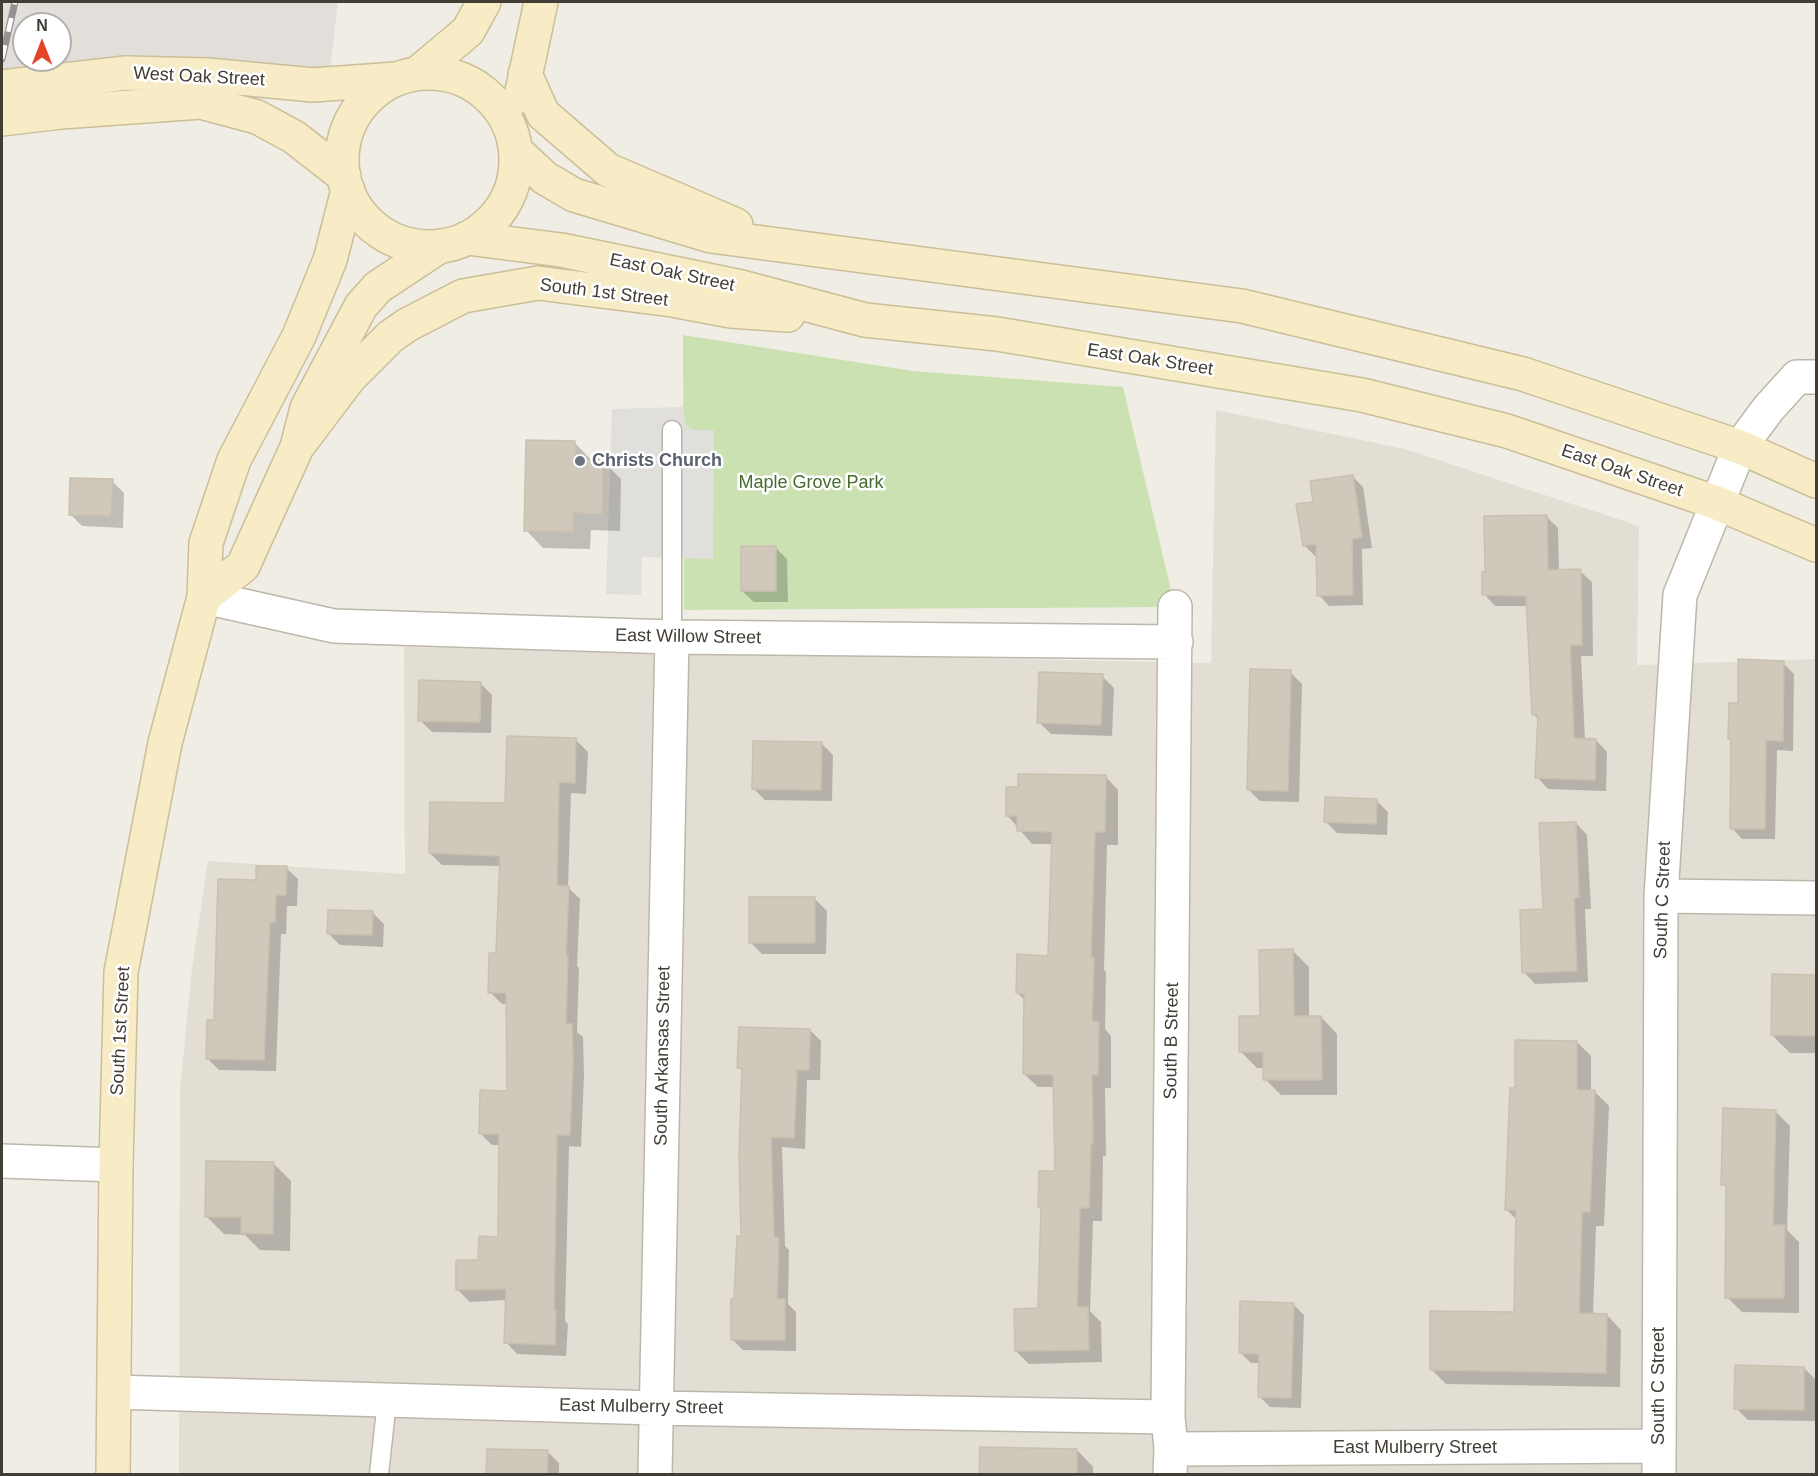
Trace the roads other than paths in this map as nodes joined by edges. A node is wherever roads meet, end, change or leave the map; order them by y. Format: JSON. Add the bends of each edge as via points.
{"nodes":[{"id":1,"x":484,"y":2,"type":"edge"},
{"id":2,"x":540,"y":2,"type":"edge"},
{"id":3,"x":525,"y":74,"type":"junction"},
{"id":4,"x":407,"y":76,"type":"junction"},
{"id":5,"x":2,"y":87,"type":"edge"},
{"id":6,"x":2,"y":119,"type":"edge"},
{"id":7,"x":516,"y":146,"type":"junction"},
{"id":8,"x":346,"y":183,"type":"junction"},
{"id":9,"x":454,"y":242,"type":"junction"},
{"id":10,"x":779,"y":244,"type":"junction"},
{"id":11,"x":865,"y":320,"type":"junction"},
{"id":12,"x":1816,"y":377,"type":"edge"},
{"id":13,"x":672,"y":430,"type":"dead end"},
{"id":14,"x":297,"y":447,"type":"junction"},
{"id":15,"x":1740,"y":447,"type":"junction"},
{"id":16,"x":1816,"y":481,"type":"edge"},
{"id":17,"x":1717,"y":502,"type":"junction"},
{"id":18,"x":1816,"y":545,"type":"edge"},
{"id":19,"x":204,"y":597,"type":"junction"},
{"id":20,"x":1175,"y":607,"type":"dead end"},
{"id":21,"x":672,"y":637,"type":"junction"},
{"id":22,"x":1176,"y":642,"type":"junction"},
{"id":23,"x":1661,"y":896,"type":"junction"},
{"id":24,"x":1816,"y":898,"type":"edge"},
{"id":25,"x":2,"y":1161,"type":"edge"},
{"id":26,"x":116,"y":1165,"type":"junction"},
{"id":27,"x":114,"y":1392,"type":"junction"},
{"id":28,"x":387,"y":1401,"type":"junction"},
{"id":29,"x":656,"y":1408,"type":"junction"},
{"id":30,"x":1170,"y":1447,"type":"edge"},
{"id":31,"x":1659,"y":1460,"type":"edge"},
{"id":32,"x":113,"y":1474,"type":"edge"},
{"id":33,"x":379,"y":1474,"type":"edge"},
{"id":34,"x":655,"y":1474,"type":"edge"}],
"edges":[{"from":1,"to":4,"type":"street","via":[[468,31]]},
{"from":2,"to":3,"type":"street"},
{"from":3,"to":7,"type":"street"},
{"from":3,"to":10,"type":"street","via":[[543,114],[608,170]]},
{"from":4,"to":5,"type":"street","name":"West Oak Street","via":[[313,85],[208,75],[126,73]]},
{"from":4,"to":7,"type":"street","via":[[444,74],[468,81],[489,96],[505,116]]},
{"from":4,"to":8,"type":"street","via":[[375,91],[359,109],[342,153]]},
{"from":6,"to":8,"type":"street","name":"West Oak Street","via":[[201,102],[257,117],[294,137]]},
{"from":7,"to":9,"type":"street","via":[[515,178],[505,202],[489,223]]},
{"from":7,"to":10,"type":"street","via":[[545,178],[574,195],[711,236]]},
{"from":8,"to":9,"type":"street","via":[[359,210],[394,239],[417,246]]},
{"from":8,"to":19,"type":"street","name":"South 1st Street","via":[[330,260],[299,336],[231,471],[206,543]]},
{"from":9,"to":11,"type":"street","name":"East Oak Street","via":[[561,250],[719,282]]},
{"from":9,"to":14,"type":"street","name":"South 1st Street","via":[[378,287],[360,306],[307,408]]},
{"from":10,"to":15,"type":"street","via":[[1242,306],[1523,374]]},
{"from":11,"to":14,"type":"street","name":"South 1st Street","via":[[731,311],[538,283],[464,296],[390,337],[350,377]]},
{"from":11,"to":17,"type":"street","name":"East Oak Street","via":[[997,334],[1362,395],[1507,431]]},
{"from":12,"to":15,"type":"street","name":"South C Street","via":[[1797,377]]},
{"from":13,"to":21,"type":"lane"},
{"from":14,"to":19,"type":"street","name":"South 1st Street","via":[[243,566]]},
{"from":15,"to":16,"type":"street"},
{"from":15,"to":17,"type":"street","name":"South C Street"},
{"from":17,"to":18,"type":"street","name":"East Oak Street"},
{"from":17,"to":23,"type":"street","name":"South C Street","via":[[1680,595]]},
{"from":19,"to":21,"type":"street","name":"East Willow Street","via":[[334,626]]},
{"from":19,"to":26,"type":"street","name":"South 1st Street","via":[[165,743],[122,972]]},
{"from":20,"to":22,"type":"street","name":"South B Street"},
{"from":21,"to":22,"type":"street","name":"East Willow Street"},
{"from":21,"to":29,"type":"street","name":"South Arkansas Street"},
{"from":22,"to":30,"type":"street","name":"South B Street"},
{"from":23,"to":24,"type":"street"},
{"from":23,"to":31,"type":"street","name":"South C Street"},
{"from":25,"to":26,"type":"street"},
{"from":26,"to":27,"type":"street","name":"South 1st Street"},
{"from":27,"to":28,"type":"street","name":"East Mulberry Street"},
{"from":27,"to":32,"type":"street","name":"South 1st Street"},
{"from":28,"to":29,"type":"street","name":"East Mulberry Street"},
{"from":28,"to":33,"type":"lane"},
{"from":29,"to":30,"type":"street","name":"East Mulberry Street"},
{"from":29,"to":34,"type":"street","name":"South Arkansas Street"},
{"from":30,"to":31,"type":"street","name":"East Mulberry Street"}]}
